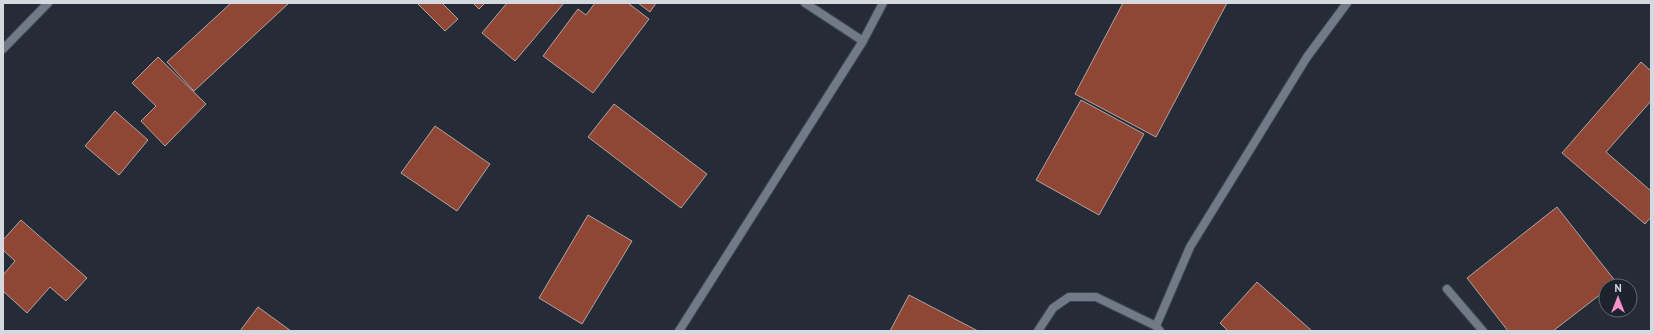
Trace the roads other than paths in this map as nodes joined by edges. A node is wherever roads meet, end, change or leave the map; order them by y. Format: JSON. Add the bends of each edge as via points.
{"nodes":[{"id":1,"x":48,"y":3,"type":"edge"},
{"id":2,"x":805,"y":3,"type":"edge"},
{"id":3,"x":883,"y":3,"type":"edge"},
{"id":4,"x":1347,"y":3,"type":"edge"},
{"id":5,"x":862,"y":41,"type":"junction"},
{"id":6,"x":3,"y":49,"type":"edge"},
{"id":7,"x":1447,"y":289,"type":"dead end"},
{"id":8,"x":1158,"y":329,"type":"edge"},
{"id":9,"x":679,"y":331,"type":"edge"},
{"id":10,"x":1038,"y":331,"type":"edge"},
{"id":11,"x":1483,"y":331,"type":"edge"}],
"edges":[{"from":1,"to":6,"type":"street"},
{"from":2,"to":5,"type":"street"},
{"from":3,"to":5,"type":"street"},
{"from":4,"to":8,"type":"street","via":[[1307,57],[1190,247]]},
{"from":5,"to":9,"type":"street"},
{"from":7,"to":11,"type":"street"},
{"from":8,"to":10,"type":"street","via":[[1096,297],[1069,297],[1052,308]]}]}
